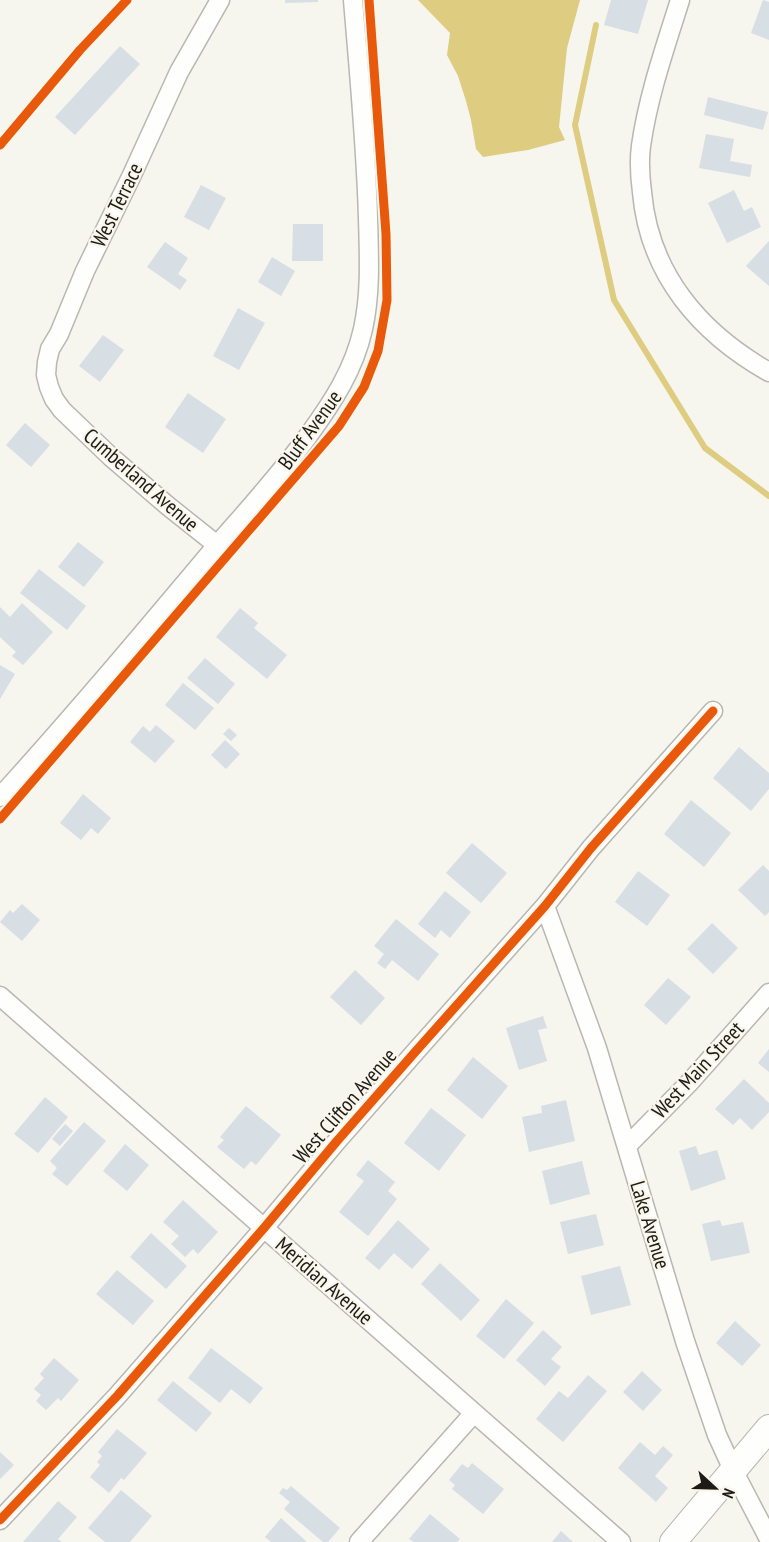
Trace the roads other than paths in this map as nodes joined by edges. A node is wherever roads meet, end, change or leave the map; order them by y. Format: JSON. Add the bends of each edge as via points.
{"nodes":[{"id":1,"x":220,"y":0,"type":"edge"},
{"id":2,"x":352,"y":0,"type":"edge"},
{"id":3,"x":680,"y":0,"type":"edge"},
{"id":4,"x":769,"y":372,"type":"edge"},
{"id":5,"x":67,"y":414,"type":"joint"},
{"id":6,"x":217,"y":545,"type":"junction"},
{"id":7,"x":713,"y":711,"type":"dead end"},
{"id":8,"x":0,"y":797,"type":"edge"},
{"id":9,"x":545,"y":906,"type":"junction"},
{"id":10,"x":769,"y":993,"type":"edge"},
{"id":11,"x":0,"y":996,"type":"edge"},
{"id":12,"x":627,"y":1146,"type":"junction"},
{"id":13,"x":264,"y":1228,"type":"junction"},
{"id":14,"x":474,"y":1413,"type":"junction"},
{"id":15,"x":769,"y":1428,"type":"edge"},
{"id":16,"x":734,"y":1472,"type":"junction"},
{"id":17,"x":0,"y":1520,"type":"edge"},
{"id":18,"x":769,"y":1539,"type":"edge"},
{"id":19,"x":359,"y":1542,"type":"edge"},
{"id":20,"x":621,"y":1542,"type":"edge"},
{"id":21,"x":673,"y":1542,"type":"edge"}],
"edges":[{"from":1,"to":5,"type":"street","name":"West Terrace","via":[[179,72],[50,349],[46,375],[49,387]]},
{"from":2,"to":6,"type":"street","name":"Bluff Avenue","via":[[367,198],[369,277],[363,330],[331,404],[267,488]]},
{"from":3,"to":4,"type":"street","via":[[651,95],[641,148],[641,184],[648,229],[664,272],[680,296],[720,338]]},
{"from":5,"to":6,"type":"street","name":"Cumberland Avenue","via":[[111,457]]},
{"from":6,"to":8,"type":"street","name":"Bluff Avenue"},
{"from":7,"to":9,"type":"street","name":"West Clifton Avenue","via":[[591,848]]},
{"from":9,"to":12,"type":"street","name":"Lake Avenue","via":[[597,1048]]},
{"from":9,"to":13,"type":"street","name":"West Clifton Avenue"},
{"from":10,"to":12,"type":"street","name":"West Main Street"},
{"from":11,"to":13,"type":"street","name":"Meridian Avenue"},
{"from":12,"to":16,"type":"street","name":"Lake Avenue","via":[[685,1341]]},
{"from":13,"to":14,"type":"street","name":"Meridian Avenue"},
{"from":13,"to":17,"type":"street","name":"West Clifton Avenue","via":[[118,1395]]},
{"from":14,"to":19,"type":"street"},
{"from":14,"to":20,"type":"street","name":"Meridian Avenue"},
{"from":15,"to":16,"type":"street"},
{"from":16,"to":18,"type":"street","name":"Lake Avenue"},
{"from":16,"to":21,"type":"street"}]}
